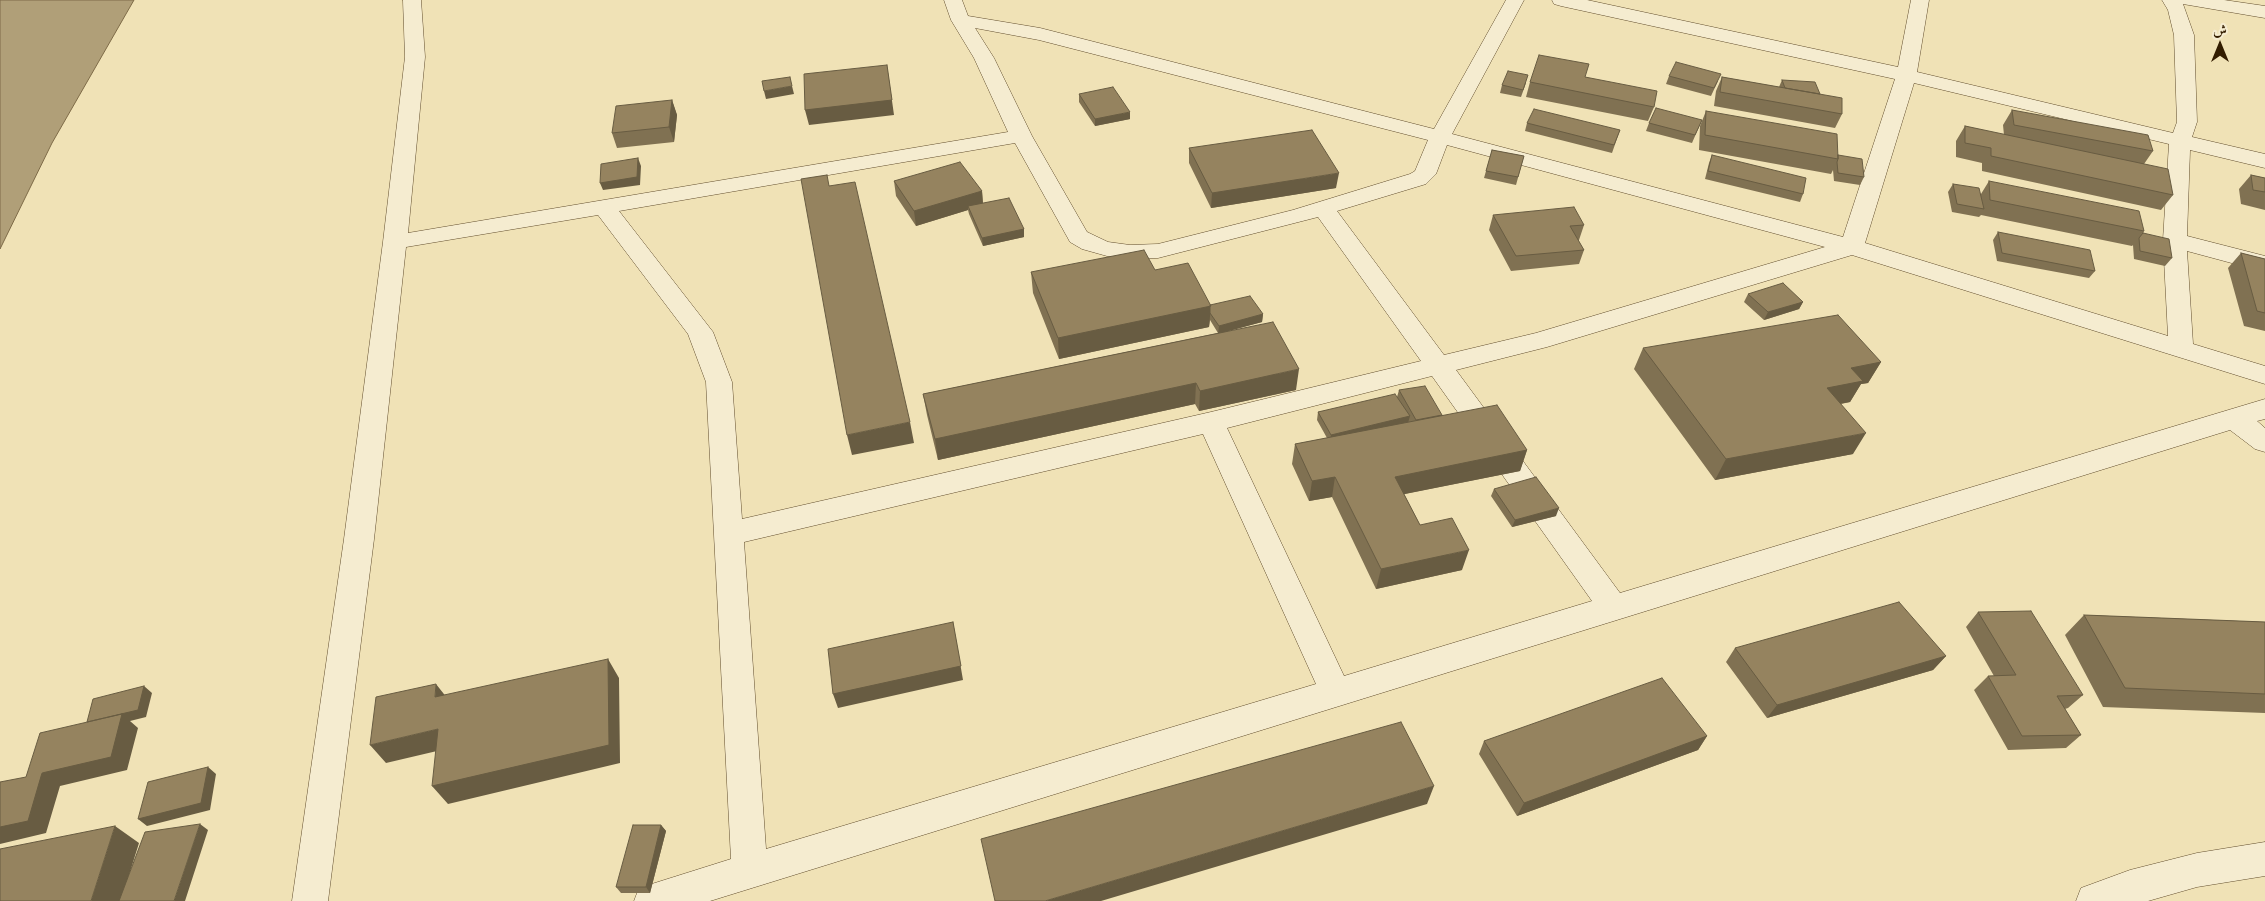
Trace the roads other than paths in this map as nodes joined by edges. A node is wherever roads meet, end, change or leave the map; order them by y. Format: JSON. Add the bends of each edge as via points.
{"nodes":[{"id":1,"x":412,"y":0,"type":"edge"},
{"id":2,"x":1515,"y":0,"type":"edge"},
{"id":3,"x":1560,"y":0,"type":"edge"},
{"id":4,"x":1920,"y":0,"type":"edge"},
{"id":5,"x":2171,"y":0,"type":"edge"},
{"id":6,"x":2188,"y":0,"type":"edge"},
{"id":7,"x":957,"y":10,"type":"edge"},
{"id":8,"x":2265,"y":12,"type":"edge"},
{"id":9,"x":1906,"y":74,"type":"junction"},
{"id":10,"x":1021,"y":136,"type":"junction"},
{"id":11,"x":1440,"y":137,"type":"junction"},
{"id":12,"x":2180,"y":142,"type":"junction"},
{"id":13,"x":2265,"y":161,"type":"edge"},
{"id":14,"x":605,"y":208,"type":"junction"},
{"id":15,"x":1323,"y":208,"type":"junction"},
{"id":16,"x":2175,"y":240,"type":"junction"},
{"id":17,"x":395,"y":242,"type":"junction"},
{"id":18,"x":1852,"y":247,"type":"junction"},
{"id":19,"x":2265,"y":264,"type":"edge"},
{"id":20,"x":2181,"y":348,"type":"junction"},
{"id":21,"x":1439,"y":365,"type":"junction"},
{"id":22,"x":2265,"y":375,"type":"edge"},
{"id":23,"x":2265,"y":409,"type":"edge"},
{"id":24,"x":2235,"y":419,"type":"junction"},
{"id":25,"x":1211,"y":422,"type":"junction"},
{"id":26,"x":2265,"y":442,"type":"edge"},
{"id":27,"x":728,"y":534,"type":"junction"},
{"id":28,"x":1614,"y":608,"type":"junction"},
{"id":29,"x":1336,"y":693,"type":"junction"},
{"id":30,"x":2265,"y":859,"type":"edge"},
{"id":31,"x":750,"y":871,"type":"junction"},
{"id":32,"x":310,"y":901,"type":"edge"},
{"id":33,"x":652,"y":901,"type":"edge"},
{"id":34,"x":2094,"y":901,"type":"edge"}],
"edges":[{"from":1,"to":17,"type":"street","via":[[415,56]]},
{"from":2,"to":11,"type":"street"},
{"from":3,"to":9,"type":"street"},
{"from":4,"to":9,"type":"street"},
{"from":5,"to":12,"type":"street","via":[[2184,35],[2187,122]]},
{"from":6,"to":8,"type":"street"},
{"from":7,"to":10,"type":"street"},
{"from":7,"to":11,"type":"street"},
{"from":9,"to":12,"type":"street"},
{"from":9,"to":18,"type":"street"},
{"from":10,"to":14,"type":"street"},
{"from":10,"to":15,"type":"street","via":[[1078,236],[1107,250],[1158,251]]},
{"from":11,"to":15,"type":"street","via":[[1425,174],[1418,179]]},
{"from":11,"to":18,"type":"street"},
{"from":12,"to":13,"type":"street"},
{"from":12,"to":16,"type":"street"},
{"from":14,"to":17,"type":"street"},
{"from":14,"to":27,"type":"street","via":[[700,332],[716,374]]},
{"from":15,"to":21,"type":"street"},
{"from":16,"to":19,"type":"street"},
{"from":16,"to":20,"type":"street"},
{"from":17,"to":32,"type":"street","via":[[358,549]]},
{"from":18,"to":20,"type":"street"},
{"from":18,"to":21,"type":"street","via":[[1538,341]]},
{"from":20,"to":22,"type":"street"},
{"from":21,"to":25,"type":"street"},
{"from":21,"to":28,"type":"street"},
{"from":23,"to":24,"type":"street"},
{"from":24,"to":26,"type":"street"},
{"from":24,"to":28,"type":"street"},
{"from":25,"to":27,"type":"street"},
{"from":25,"to":29,"type":"street"},
{"from":27,"to":31,"type":"street"},
{"from":28,"to":29,"type":"street"},
{"from":29,"to":31,"type":"street"},
{"from":30,"to":34,"type":"street","via":[[2197,870]]},
{"from":31,"to":33,"type":"street"}]}
